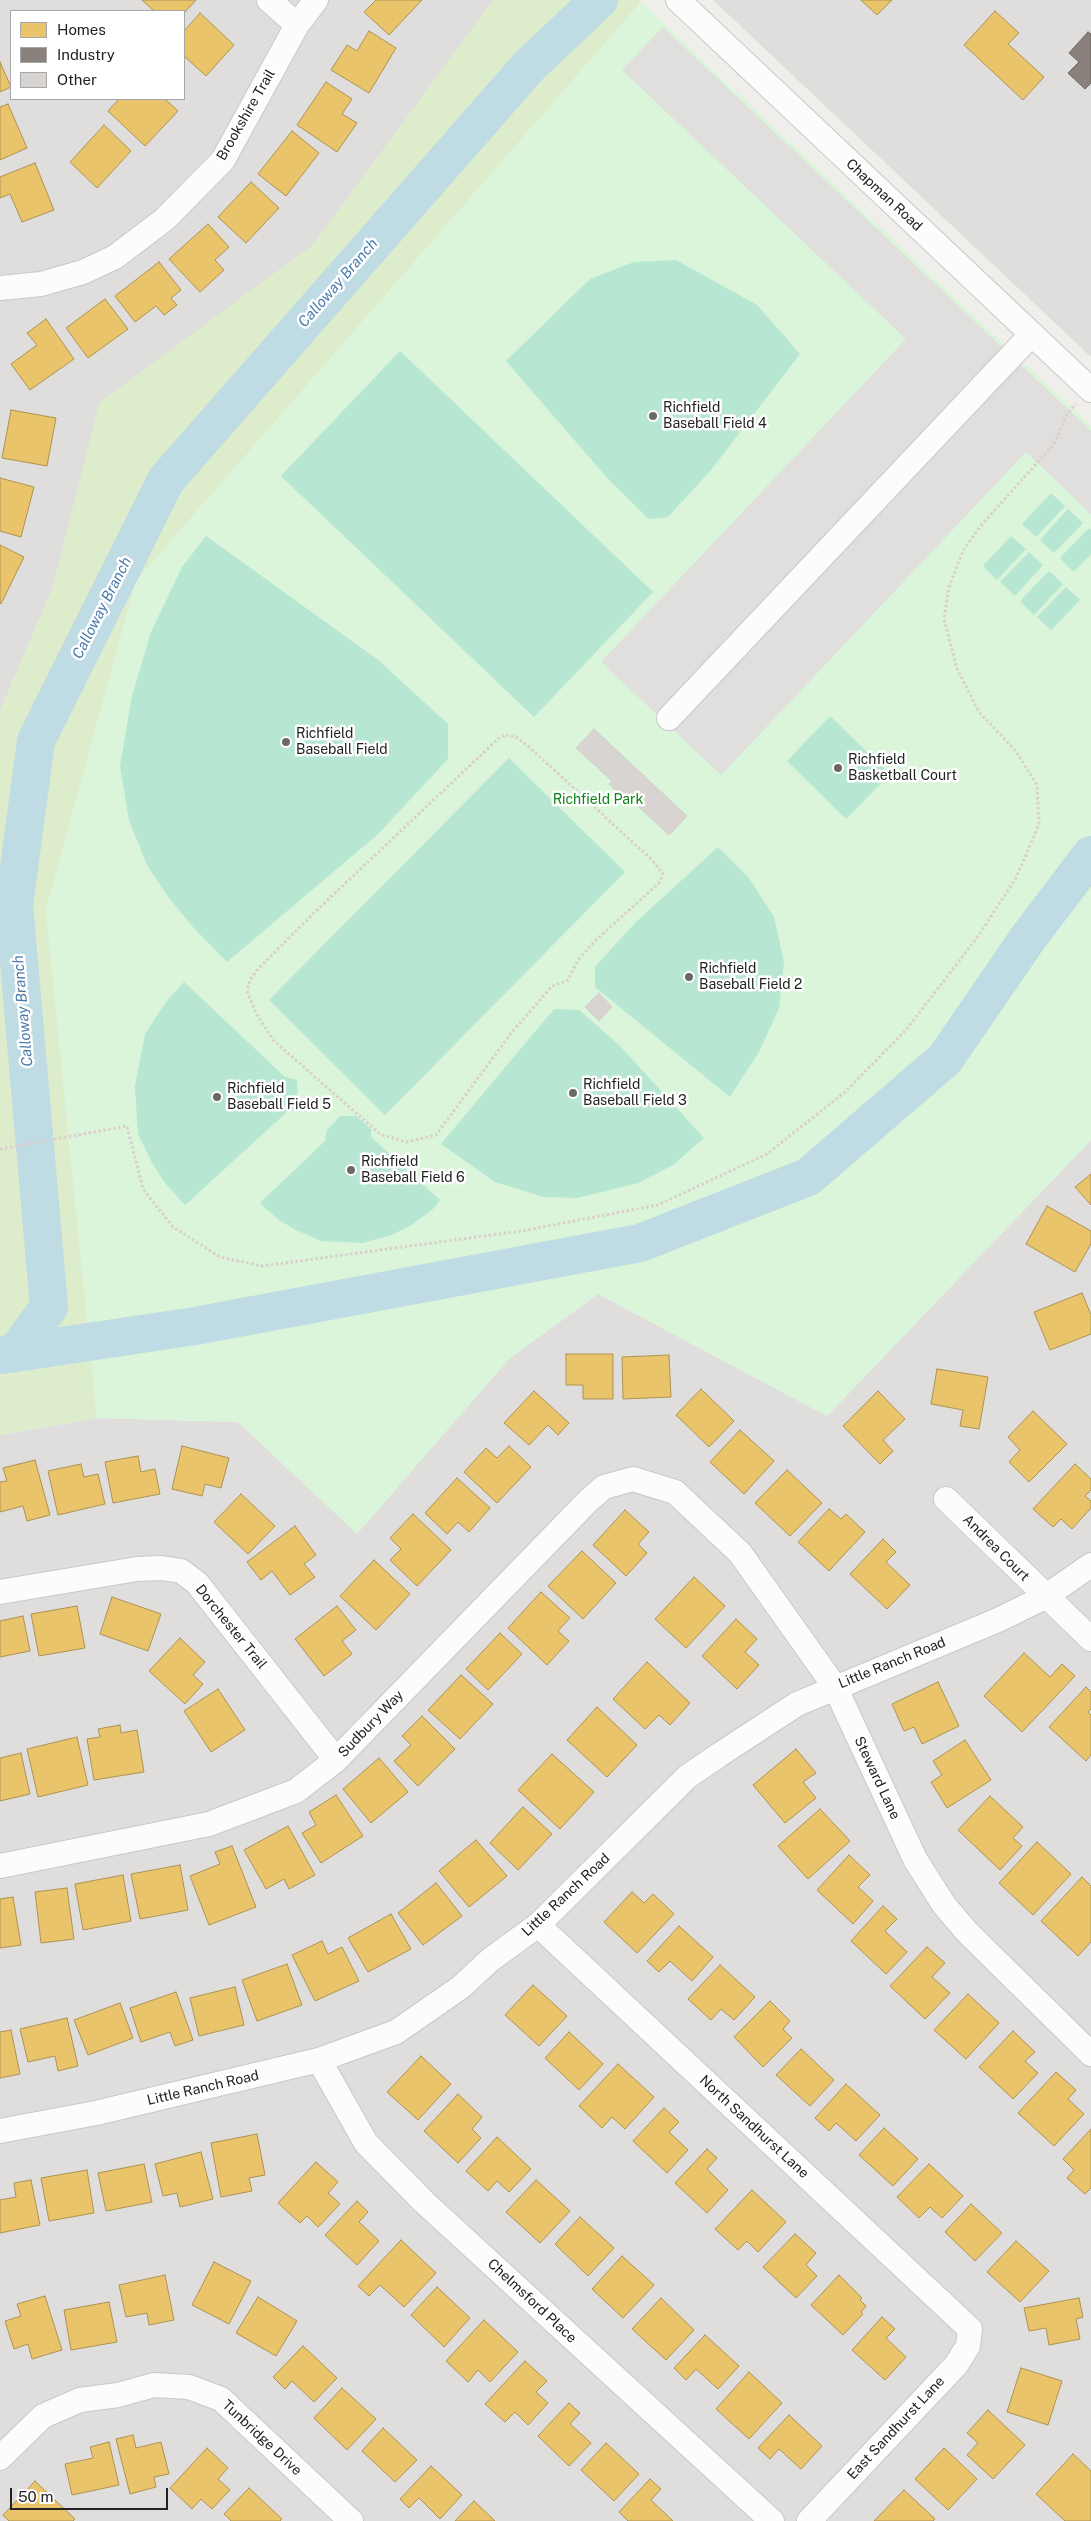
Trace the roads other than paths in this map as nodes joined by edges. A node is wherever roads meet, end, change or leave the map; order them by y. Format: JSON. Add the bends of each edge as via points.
{"nodes":[{"id":1,"x":269,"y":0,"type":"edge"},
{"id":2,"x":316,"y":0,"type":"edge"},
{"id":3,"x":678,"y":0,"type":"edge"},
{"id":4,"x":297,"y":25,"type":"junction"},
{"id":5,"x":0,"y":288,"type":"edge"},
{"id":6,"x":1032,"y":334,"type":"junction"},
{"id":7,"x":1090,"y":389,"type":"edge"},
{"id":8,"x":669,"y":718,"type":"dead end"},
{"id":9,"x":675,"y":1492,"type":"joint"},
{"id":10,"x":946,"y":1499,"type":"dead end"},
{"id":11,"x":1091,"y":1565,"type":"edge"},
{"id":12,"x":0,"y":1592,"type":"edge"},
{"id":13,"x":1045,"y":1597,"type":"junction"},
{"id":14,"x":1091,"y":1639,"type":"edge"},
{"id":15,"x":835,"y":1687,"type":"junction"},
{"id":16,"x":336,"y":1760,"type":"junction"},
{"id":17,"x":0,"y":1866,"type":"edge"},
{"id":18,"x":538,"y":1925,"type":"junction"},
{"id":19,"x":1091,"y":2054,"type":"edge"},
{"id":20,"x":319,"y":2060,"type":"junction"},
{"id":21,"x":0,"y":2131,"type":"edge"},
{"id":22,"x":970,"y":2330,"type":"joint"},
{"id":23,"x":0,"y":2458,"type":"edge"},
{"id":24,"x":351,"y":2521,"type":"edge"},
{"id":25,"x":772,"y":2521,"type":"edge"},
{"id":26,"x":809,"y":2521,"type":"edge"}],
"edges":[{"from":1,"to":4,"type":"street"},
{"from":2,"to":4,"type":"street","name":"Brookshire Trail"},
{"from":3,"to":6,"type":"street","name":"Chapman Road"},
{"from":4,"to":5,"type":"street","name":"Brookshire Trail","via":[[223,160],[165,219],[115,257],[83,272],[41,284]]},
{"from":6,"to":7,"type":"street","name":"Chapman Road"},
{"from":6,"to":8,"type":"street"},
{"from":9,"to":15,"type":"street","name":"Steward Lane","via":[[740,1553]]},
{"from":9,"to":16,"type":"street","name":"Sudbury Way","via":[[633,1479],[604,1487]]},
{"from":10,"to":13,"type":"street","name":"Andrea Court"},
{"from":11,"to":13,"type":"street","name":"Little Ranch Road"},
{"from":12,"to":16,"type":"street","name":"Dorchester Trail","via":[[137,1569],[181,1571],[197,1583]]},
{"from":13,"to":14,"type":"street","name":"Andrea Court"},
{"from":13,"to":15,"type":"street","name":"Little Ranch Road","via":[[998,1620]]},
{"from":15,"to":18,"type":"street","name":"Little Ranch Road","via":[[796,1704],[687,1777]]},
{"from":15,"to":19,"type":"street","name":"Steward Lane","via":[[915,1860],[944,1905],[968,1933]]},
{"from":16,"to":17,"type":"street","name":"Sudbury Way","via":[[296,1791],[209,1824]]},
{"from":18,"to":20,"type":"street","name":"Little Ranch Road","via":[[490,1960],[461,1987],[396,2032]]},
{"from":18,"to":22,"type":"street","name":"North Sandhurst Lane"},
{"from":20,"to":21,"type":"street","name":"Little Ranch Road","via":[[96,2113]]},
{"from":20,"to":25,"type":"street","name":"Chelmsford Place","via":[[372,2150],[424,2202]]},
{"from":22,"to":26,"type":"street","name":"East Sandhurst Lane","via":[[968,2346],[956,2364]]},
{"from":23,"to":24,"type":"street","name":"Tunbridge Drive","via":[[43,2416],[80,2400],[154,2386],[189,2387],[221,2399]]}]}
